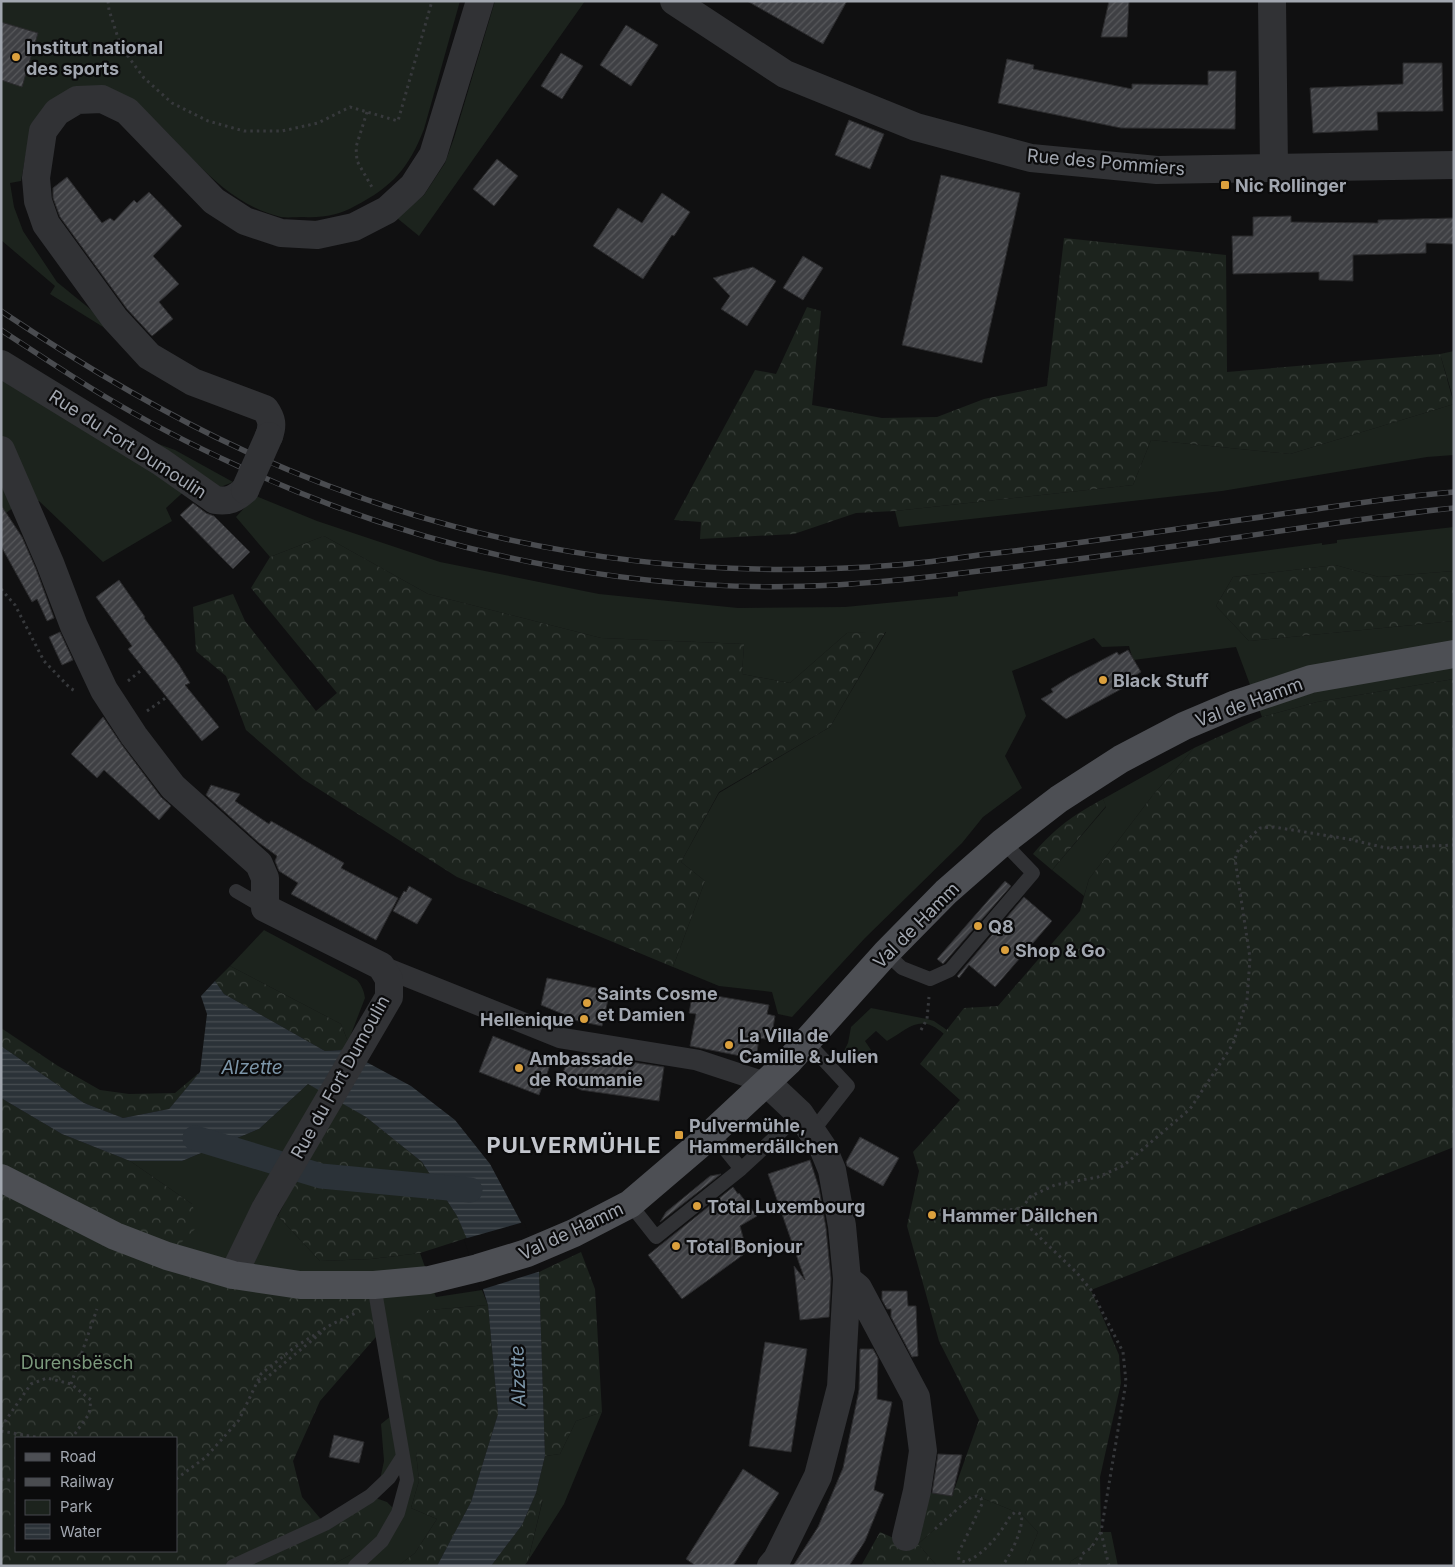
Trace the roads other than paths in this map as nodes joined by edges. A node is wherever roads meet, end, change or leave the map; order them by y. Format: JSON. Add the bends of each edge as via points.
{"nodes":[{"id":1,"x":480,"y":1,"type":"edge"},
{"id":2,"x":674,"y":1,"type":"edge"},
{"id":3,"x":1272,"y":1,"type":"edge"},
{"id":4,"x":1454,"y":165,"type":"edge"},
{"id":5,"x":1274,"y":168,"type":"junction"},
{"id":6,"x":1,"y":364,"type":"edge"},
{"id":7,"x":1,"y":450,"type":"edge"},
{"id":8,"x":1454,"y":654,"type":"edge"},
{"id":9,"x":1003,"y":842,"type":"junction"},
{"id":10,"x":236,"y":891,"type":"dead end"},
{"id":11,"x":265,"y":908,"type":"junction"},
{"id":12,"x":886,"y":953,"type":"junction"},
{"id":13,"x":381,"y":966,"type":"junction"},
{"id":14,"x":807,"y":1042,"type":"junction"},
{"id":15,"x":766,"y":1083,"type":"junction"},
{"id":16,"x":806,"y":1123,"type":"junction"},
{"id":17,"x":712,"y":1133,"type":"junction"},
{"id":18,"x":741,"y":1169,"type":"junction"},
{"id":19,"x":1,"y":1178,"type":"edge"},
{"id":20,"x":630,"y":1204,"type":"junction"},
{"id":21,"x":233,"y":1275,"type":"junction"},
{"id":22,"x":847,"y":1279,"type":"junction"},
{"id":23,"x":375,"y":1294,"type":"junction"},
{"id":24,"x":403,"y":1456,"type":"junction"},
{"id":25,"x":906,"y":1537,"type":"road end"},
{"id":26,"x":232,"y":1566,"type":"edge"},
{"id":27,"x":355,"y":1566,"type":"edge"},
{"id":28,"x":771,"y":1566,"type":"edge"}],
"edges":[{"from":1,"to":6,"type":"street","name":"Rue du Fort Dumoulin","bridge":true,"via":[[433,155],[413,186],[387,210],[354,227],[317,235],[280,233],[245,221],[214,201],[127,111],[102,99],[77,100],[57,112],[44,131],[36,178],[38,201],[46,224],[115,319],[149,356],[192,382],[265,409],[271,417],[273,426],[269,436],[245,490],[237,498],[215,500],[161,462]]},
{"from":2,"to":5,"type":"street","name":"Rue des Pommiers","via":[[785,74],[916,127],[1031,158],[1157,170]]},
{"from":3,"to":5,"type":"street"},
{"from":4,"to":5,"type":"street","name":"Rue des Pommiers"},
{"from":7,"to":11,"type":"street","via":[[74,626],[115,687],[134,736],[174,787],[259,864],[265,878]]},
{"from":8,"to":9,"type":"main road","name":"Val de Hamm","via":[[1311,679],[1236,704],[1184,726],[1121,759],[1059,799]]},
{"from":9,"to":12,"type":"main road","name":"Val de Hamm","via":[[946,892]]},
{"from":9,"to":12,"type":"lane","via":[[1033,873],[950,970],[930,979],[902,968]]},
{"from":10,"to":11,"type":"lane"},
{"from":11,"to":13,"type":"street","name":"Rue du Fort Dumoulin"},
{"from":12,"to":14,"type":"main road","name":"Val de Hamm"},
{"from":13,"to":15,"type":"street","via":[[562,1038],[697,1060]]},
{"from":13,"to":21,"type":"street","name":"Rue du Fort Dumoulin","via":[[389,979],[389,997],[265,1209]]},
{"from":14,"to":15,"type":"main road","name":"Val de Hamm"},
{"from":14,"to":16,"type":"lane","via":[[848,1086]]},
{"from":15,"to":16,"type":"street"},
{"from":15,"to":17,"type":"main road","name":"Val de Hamm"},
{"from":16,"to":18,"type":"lane"},
{"from":16,"to":22,"type":"street","via":[[823,1148],[832,1170]]},
{"from":17,"to":18,"type":"lane"},
{"from":17,"to":20,"type":"main road","name":"Val de Hamm"},
{"from":18,"to":20,"type":"lane","via":[[656,1237]]},
{"from":19,"to":21,"type":"main road","name":"Val de Hamm","via":[[115,1236]]},
{"from":20,"to":23,"type":"main road","name":"Val de Hamm","via":[[527,1253]]},
{"from":21,"to":23,"type":"main road","name":"Val de Hamm"},
{"from":22,"to":25,"type":"street","via":[[858,1288],[916,1397],[923,1451]]},
{"from":22,"to":28,"type":"street","via":[[841,1387],[818,1476]]},
{"from":23,"to":24,"type":"lane"},
{"from":24,"to":26,"type":"lane","via":[[389,1478],[370,1496],[325,1524]]},
{"from":24,"to":27,"type":"lane","via":[[407,1480],[398,1513],[382,1541]]}]}
